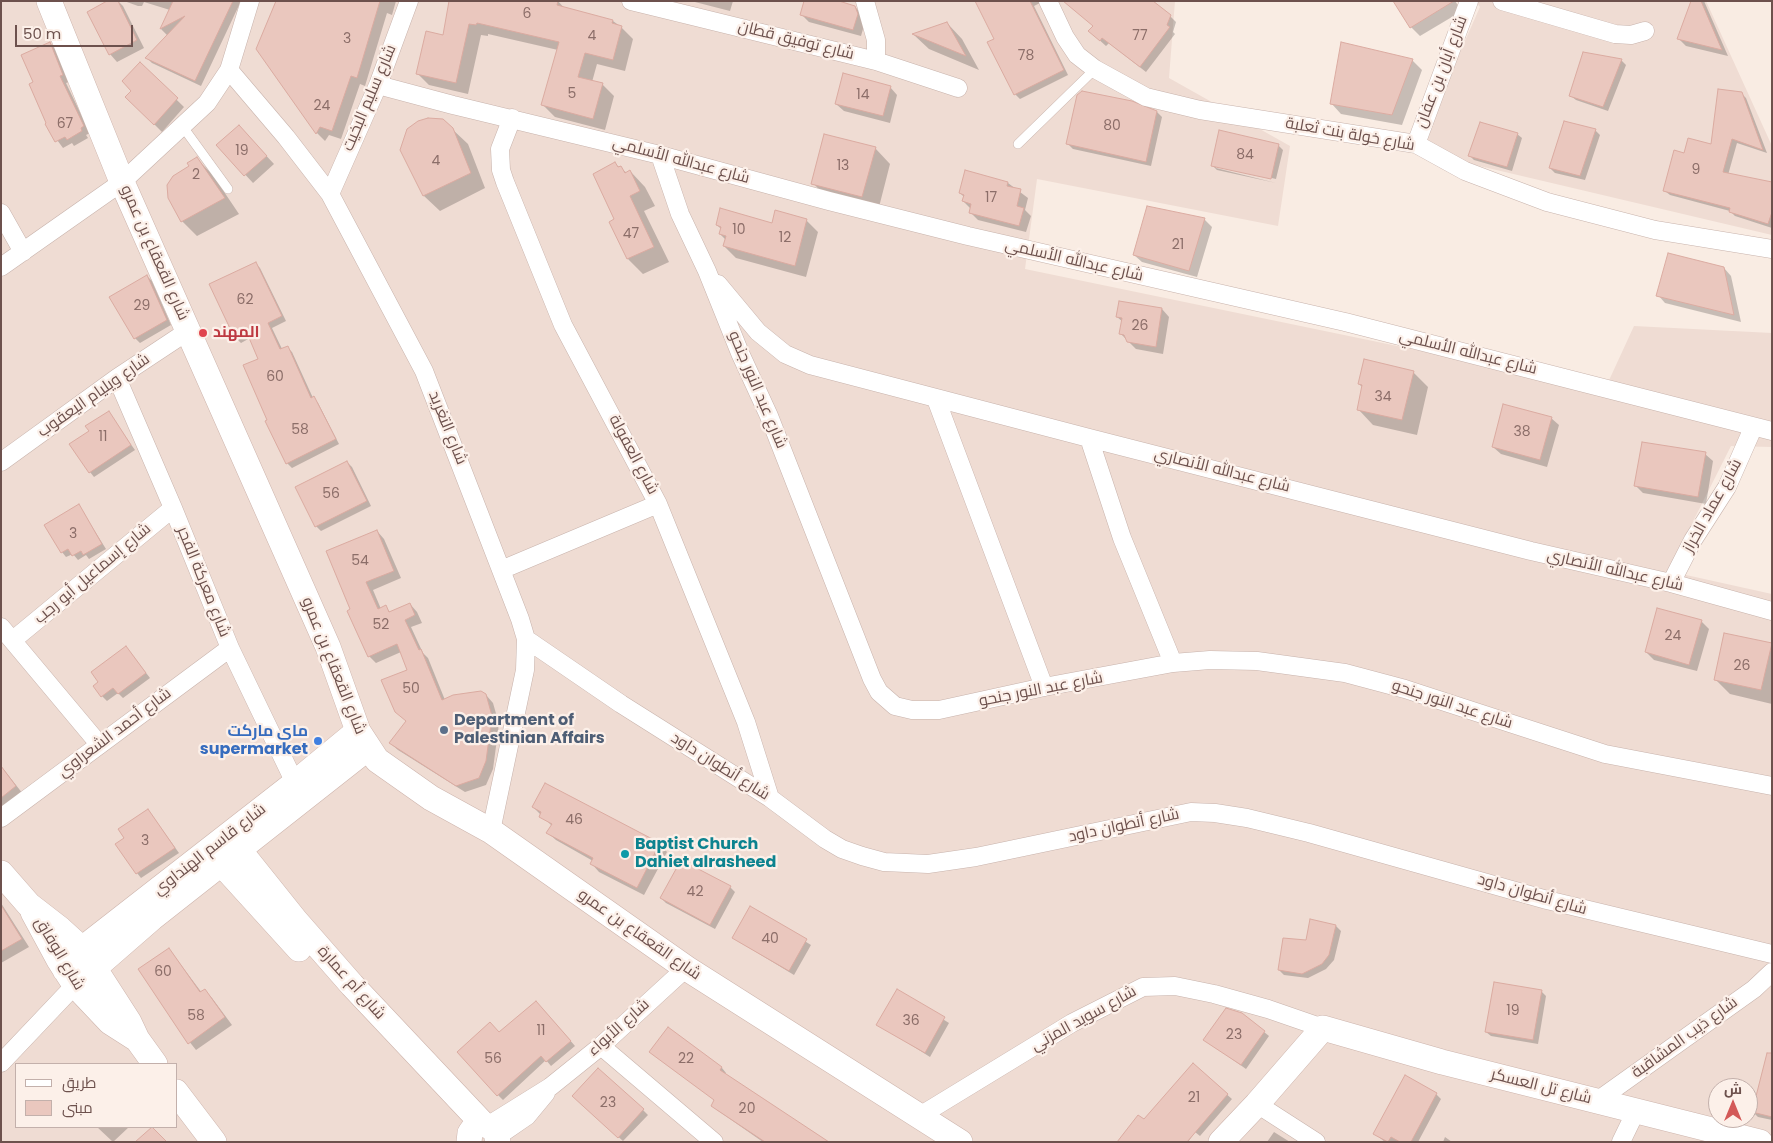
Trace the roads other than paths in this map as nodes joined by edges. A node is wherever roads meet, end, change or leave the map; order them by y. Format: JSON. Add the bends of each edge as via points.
{"nodes":[{"id":1,"x":250,"y":1,"type":"edge"},
{"id":2,"x":409,"y":1,"type":"edge"},
{"id":3,"x":632,"y":1,"type":"edge"},
{"id":4,"x":866,"y":1,"type":"edge"},
{"id":5,"x":1048,"y":1,"type":"edge"},
{"id":6,"x":1469,"y":1,"type":"edge"},
{"id":7,"x":1502,"y":1,"type":"edge"},
{"id":8,"x":51,"y":5,"type":"edge"},
{"id":9,"x":1646,"y":31,"type":"dead end"},
{"id":10,"x":876,"y":61,"type":"junction"},
{"id":11,"x":229,"y":70,"type":"junction"},
{"id":12,"x":1095,"y":70,"type":"junction"},
{"id":13,"x":378,"y":84,"type":"junction"},
{"id":14,"x":958,"y":88,"type":"dead end"},
{"id":15,"x":512,"y":118,"type":"junction"},
{"id":16,"x":183,"y":127,"type":"junction"},
{"id":17,"x":1018,"y":144,"type":"dead end"},
{"id":18,"x":1416,"y":144,"type":"junction"},
{"id":19,"x":660,"y":155,"type":"junction"},
{"id":20,"x":122,"y":182,"type":"junction"},
{"id":21,"x":228,"y":189,"type":"dead end"},
{"id":22,"x":330,"y":194,"type":"junction"},
{"id":23,"x":1,"y":213,"type":"edge"},
{"id":24,"x":1772,"y":249,"type":"edge"},
{"id":25,"x":23,"y":252,"type":"junction"},
{"id":26,"x":1,"y":267,"type":"edge"},
{"id":27,"x":707,"y":271,"type":"junction"},
{"id":28,"x":188,"y":330,"type":"junction"},
{"id":29,"x":118,"y":378,"type":"junction"},
{"id":30,"x":936,"y":398,"type":"junction"},
{"id":31,"x":1753,"y":428,"type":"junction"},
{"id":32,"x":1772,"y":431,"type":"edge"},
{"id":33,"x":1089,"y":438,"type":"junction"},
{"id":34,"x":1,"y":462,"type":"edge"},
{"id":35,"x":658,"y":504,"type":"junction"},
{"id":36,"x":173,"y":508,"type":"junction"},
{"id":37,"x":501,"y":570,"type":"junction"},
{"id":38,"x":1671,"y":583,"type":"junction"},
{"id":39,"x":1772,"y":611,"type":"edge"},
{"id":40,"x":1,"y":627,"type":"edge"},
{"id":41,"x":526,"y":639,"type":"junction"},
{"id":42,"x":13,"y":640,"type":"junction"},
{"id":43,"x":230,"y":648,"type":"junction"},
{"id":44,"x":1173,"y":663,"type":"junction"},
{"id":45,"x":1044,"y":687,"type":"junction"},
{"id":46,"x":363,"y":740,"type":"junction"},
{"id":47,"x":99,"y":744,"type":"junction"},
{"id":48,"x":296,"y":783,"type":"junction"},
{"id":49,"x":1772,"y":786,"type":"edge"},
{"id":50,"x":770,"y":798,"type":"junction"},
{"id":51,"x":1,"y":818,"type":"edge"},
{"id":52,"x":491,"y":831,"type":"junction"},
{"id":53,"x":225,"y":850,"type":"junction"},
{"id":54,"x":1,"y":873,"type":"edge"},
{"id":55,"x":30,"y":905,"type":"junction"},
{"id":56,"x":1772,"y":954,"type":"edge"},
{"id":57,"x":89,"y":958,"type":"junction"},
{"id":58,"x":686,"y":968,"type":"junction"},
{"id":59,"x":1772,"y":972,"type":"edge"},
{"id":60,"x":70,"y":978,"type":"junction"},
{"id":61,"x":1323,"y":1028,"type":"junction"},
{"id":62,"x":137,"y":1040,"type":"junction"},
{"id":63,"x":601,"y":1046,"type":"junction"},
{"id":64,"x":1,"y":1063,"type":"edge"},
{"id":65,"x":154,"y":1063,"type":"edge"},
{"id":66,"x":178,"y":1095,"type":"edge"},
{"id":67,"x":1597,"y":1101,"type":"junction"},
{"id":68,"x":1257,"y":1104,"type":"junction"},
{"id":69,"x":1636,"y":1111,"type":"junction"},
{"id":70,"x":918,"y":1117,"type":"junction"},
{"id":71,"x":483,"y":1136,"type":"edge"},
{"id":72,"x":1726,"y":1138,"type":"edge"},
{"id":73,"x":214,"y":1142,"type":"edge"},
{"id":74,"x":714,"y":1142,"type":"edge"},
{"id":75,"x":960,"y":1142,"type":"edge"},
{"id":76,"x":1221,"y":1142,"type":"edge"},
{"id":77,"x":1316,"y":1142,"type":"edge"},
{"id":78,"x":1622,"y":1142,"type":"edge"},
{"id":79,"x":1760,"y":1142,"type":"edge"}],
"edges":[{"from":1,"to":11,"type":"street"},
{"from":2,"to":13,"type":"street","name":"شارع سليم البخيت"},
{"from":3,"to":10,"type":"street","name":"شارع توفيق قطان"},
{"from":4,"to":10,"type":"street","via":[[876,40]]},
{"from":5,"to":12,"type":"street","name":"شارع خولة بنت ثعلبة","via":[[1077,55]]},
{"from":6,"to":18,"type":"street","name":"شارع أبان بن عفان"},
{"from":7,"to":9,"type":"street","via":[[1614,34],[1631,35]]},
{"from":8,"to":20,"type":"street","name":"شارع القعقاع بن عمرو"},
{"from":10,"to":14,"type":"street","name":"شارع توفيق قطان"},
{"from":11,"to":16,"type":"street","via":[[207,103]]},
{"from":11,"to":22,"type":"street","name":"شارع التغريد"},
{"from":12,"to":17,"type":"lane"},
{"from":12,"to":18,"type":"street","name":"شارع خولة بنت ثعلبة","via":[[1146,97],[1200,110]]},
{"from":13,"to":15,"type":"street","name":"شارع عبدالله الأسلمي"},
{"from":13,"to":22,"type":"street","name":"شارع سليم البخيت"},
{"from":15,"to":19,"type":"street","name":"شارع عبدالله الأسلمي"},
{"from":15,"to":35,"type":"street","name":"شارع العفولة","via":[[500,149],[505,182],[563,325]]},
{"from":16,"to":20,"type":"street"},
{"from":16,"to":21,"type":"lane"},
{"from":18,"to":24,"type":"street","name":"شارع خولة بنت ثعلبة","via":[[1465,171],[1547,202],[1655,230]]},
{"from":19,"to":27,"type":"street","name":"شارع عبد النور جنحو","via":[[680,214]]},
{"from":19,"to":31,"type":"street","name":"شارع عبدالله الأسلمي","via":[[949,232],[1344,322]]},
{"from":20,"to":25,"type":"street"},
{"from":20,"to":28,"type":"street","name":"شارع القعقاع بن عمرو"},
{"from":22,"to":37,"type":"street","name":"شارع التغريد","via":[[424,370]]},
{"from":23,"to":25,"type":"street"},
{"from":25,"to":26,"type":"street"},
{"from":27,"to":30,"type":"street","name":"شارع عبدالله الأنصاري","via":[[758,332],[785,354],[810,364]]},
{"from":27,"to":45,"type":"street","name":"شارع عبد النور جنحو","via":[[803,499],[879,692],[895,706],[939,710]]},
{"from":28,"to":29,"type":"street","name":"شارع ويليام اليعقوب"},
{"from":28,"to":46,"type":"street","name":"شارع القعقاع بن عمرو","via":[[328,647]]},
{"from":29,"to":34,"type":"street","name":"شارع ويليام اليعقوب"},
{"from":29,"to":36,"type":"street","name":"شارع معركة الفجر"},
{"from":30,"to":33,"type":"street","name":"شارع عبدالله الأنصاري"},
{"from":30,"to":45,"type":"street"},
{"from":31,"to":32,"type":"street","name":"شارع عبدالله الأسلمي"},
{"from":31,"to":38,"type":"street","name":"شارع عماد الخراز","via":[[1727,487]]},
{"from":33,"to":38,"type":"street","name":"شارع عبدالله الأنصاري","via":[[1531,551]]},
{"from":33,"to":44,"type":"street","via":[[1122,538]]},
{"from":35,"to":37,"type":"street"},
{"from":35,"to":50,"type":"street","name":"شارع العفولة","via":[[746,722]]},
{"from":36,"to":42,"type":"street","name":"شارع إسماعيل أبو رجب"},
{"from":36,"to":43,"type":"street","name":"شارع معركة الفجر"},
{"from":37,"to":41,"type":"street","name":"شارع التغريد"},
{"from":38,"to":39,"type":"street","name":"شارع عبدالله الأنصاري"},
{"from":40,"to":42,"type":"street"},
{"from":41,"to":50,"type":"street","name":"شارع أنطوان داود","via":[[621,704]]},
{"from":41,"to":52,"type":"street","name":"شارع التغريد","via":[[522,685]]},
{"from":42,"to":47,"type":"street"},
{"from":43,"to":47,"type":"street","name":"شارع أحمد الشعراوي"},
{"from":43,"to":48,"type":"street","name":"شارع معركة الفجر"},
{"from":44,"to":45,"type":"street","name":"شارع عبد النور جنحو"},
{"from":44,"to":49,"type":"street","name":"شارع عبد النور جنحو","via":[[1257,661],[1345,672],[1605,754]]},
{"from":46,"to":48,"type":"street","name":"شارع قاسم الهنداوي"},
{"from":46,"to":52,"type":"street","name":"شارع القعقاع بن عمرو","via":[[377,760],[406,782]]},
{"from":46,"to":53,"type":"street","name":"شارع قاسم الهنداوي"},
{"from":47,"to":51,"type":"street","name":"شارع أحمد الشعراوي"},
{"from":48,"to":53,"type":"street","name":"شارع قاسم الهنداوي"},
{"from":50,"to":56,"type":"street","name":"شارع أنطوان داود","via":[[842,849],[884,862],[904,863],[928,864],[976,856],[1191,812],[1247,818],[1408,859],[1556,902]]},
{"from":52,"to":58,"type":"street","name":"شارع القعقاع بن عمرو"},
{"from":53,"to":57,"type":"street","name":"شارع قاسم الهنداوي","via":[[152,918]]},
{"from":53,"to":71,"type":"street","name":"شارع أم عمارة","via":[[347,990]]},
{"from":54,"to":55,"type":"street","name":"شارع الوفاق"},
{"from":55,"to":57,"type":"street","name":"شارع الوفاق"},
{"from":55,"to":60,"type":"street","name":"شارع الوفاق"},
{"from":57,"to":60,"type":"street","name":"شارع قاسم الهنداوي"},
{"from":57,"to":62,"type":"street","name":"شارع الوفاق"},
{"from":58,"to":63,"type":"street","name":"شارع الأبواء"},
{"from":58,"to":70,"type":"street","name":"شارع القعقاع بن عمرو"},
{"from":59,"to":67,"type":"street","name":"شارع ذيب المشاقبة","via":[[1754,989]]},
{"from":60,"to":62,"type":"street","name":"شارع الوفاق","via":[[110,1022]]},
{"from":60,"to":64,"type":"street","via":[[53,1007]]},
{"from":61,"to":67,"type":"street","name":"شارع تل العسكر"},
{"from":61,"to":68,"type":"street"},
{"from":61,"to":70,"type":"street","name":"شارع سويد المزني","via":[[1204,992],[1164,984],[1143,986],[1072,1023]]},
{"from":62,"to":65,"type":"street","name":"شارع الوفاق"},
{"from":63,"to":71,"type":"street","name":"شارع الأبواء","via":[[550,1087],[527,1116]]},
{"from":63,"to":74,"type":"street"},
{"from":66,"to":73,"type":"street"},
{"from":67,"to":69,"type":"street","name":"شارع تل العسكر"},
{"from":68,"to":76,"type":"street"},
{"from":68,"to":77,"type":"street"},
{"from":69,"to":72,"type":"street","name":"شارع تل العسكر"},
{"from":69,"to":78,"type":"street"},
{"from":70,"to":75,"type":"street","name":"شارع القعقاع بن عمرو"},
{"from":72,"to":79,"type":"street","name":"شارع تل العسكر"}]}
